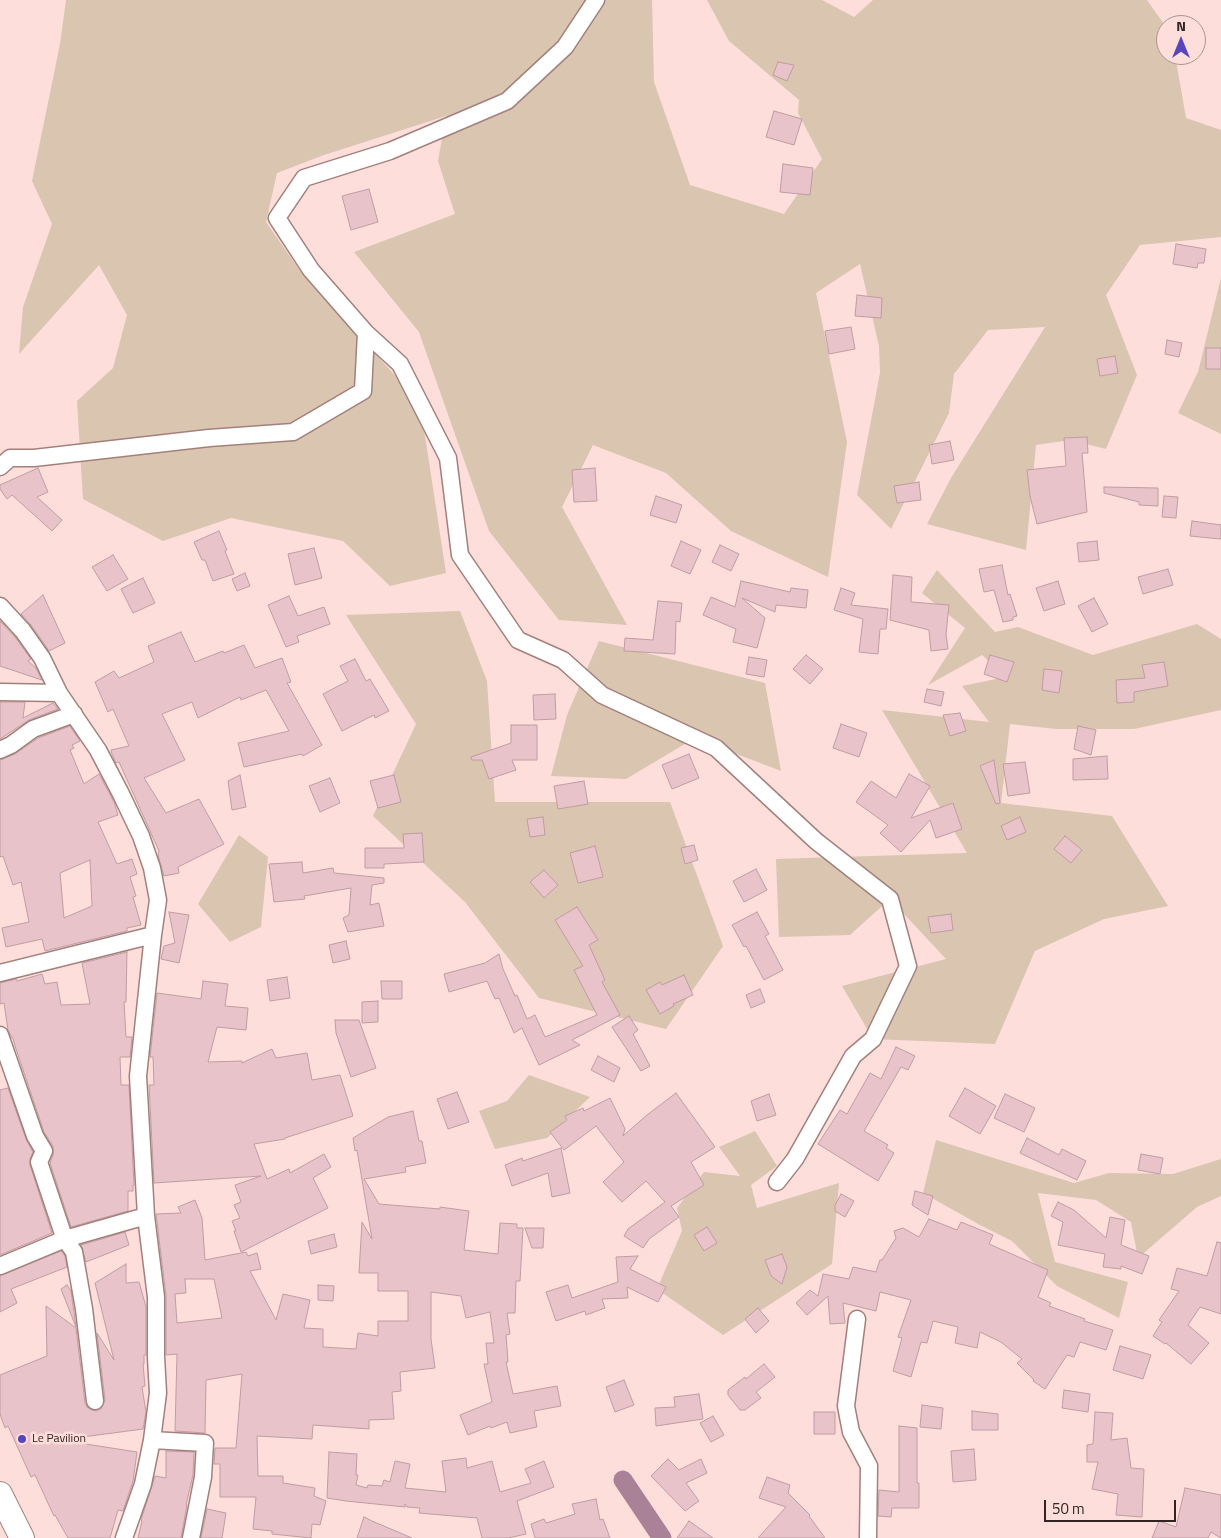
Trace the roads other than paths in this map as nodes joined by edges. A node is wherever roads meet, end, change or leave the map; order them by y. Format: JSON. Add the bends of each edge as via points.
{"nodes":[{"id":1,"x":596,"y":0,"type":"edge"},
{"id":2,"x":366,"y":333,"type":"junction"},
{"id":3,"x":0,"y":467,"type":"edge"},
{"id":4,"x":0,"y":606,"type":"edge"},
{"id":5,"x":0,"y":692,"type":"edge"},
{"id":6,"x":59,"y":693,"type":"junction"},
{"id":7,"x":74,"y":714,"type":"junction"},
{"id":8,"x":0,"y":750,"type":"edge"},
{"id":9,"x":153,"y":934,"type":"junction"},
{"id":10,"x":0,"y":973,"type":"edge"},
{"id":11,"x":0,"y":1034,"type":"edge"},
{"id":12,"x":777,"y":1182,"type":"dead end"},
{"id":13,"x":146,"y":1216,"type":"junction"},
{"id":14,"x":65,"y":1239,"type":"junction"},
{"id":15,"x":0,"y":1266,"type":"edge"},
{"id":16,"x":857,"y":1319,"type":"dead end"},
{"id":17,"x":95,"y":1401,"type":"dead end"},
{"id":18,"x":152,"y":1440,"type":"junction"},
{"id":19,"x":0,"y":1494,"type":"edge"},
{"id":20,"x":22,"y":1538,"type":"edge"},
{"id":21,"x":124,"y":1538,"type":"edge"},
{"id":22,"x":190,"y":1538,"type":"edge"},
{"id":23,"x":868,"y":1538,"type":"edge"}],
"edges":[{"from":1,"to":2,"type":"street","via":[[565,47],[507,101],[390,151],[304,178],[277,218],[311,270]]},
{"from":2,"to":3,"type":"street","via":[[363,391],[293,432],[10,458]]},
{"from":2,"to":12,"type":"street","via":[[400,364],[448,458],[460,555],[518,640],[563,660],[602,696],[716,748],[816,841],[890,899],[908,966],[873,1039],[853,1056],[795,1159]]},
{"from":4,"to":6,"type":"street","via":[[42,658]]},
{"from":5,"to":6,"type":"street"},
{"from":6,"to":7,"type":"street"},
{"from":7,"to":8,"type":"street","via":[[33,729]]},
{"from":7,"to":9,"type":"street","via":[[98,750],[141,836],[158,900]]},
{"from":9,"to":10,"type":"street"},
{"from":9,"to":13,"type":"street","via":[[138,1076]]},
{"from":11,"to":14,"type":"street","via":[[35,1136],[44,1150],[39,1162]]},
{"from":13,"to":14,"type":"street"},
{"from":13,"to":18,"type":"street","via":[[157,1309],[158,1393]]},
{"from":14,"to":15,"type":"street"},
{"from":14,"to":17,"type":"street","via":[[74,1252]]},
{"from":16,"to":23,"type":"street","via":[[846,1406],[851,1432],[869,1466]]},
{"from":18,"to":21,"type":"street","via":[[143,1484]]},
{"from":18,"to":22,"type":"street","via":[[205,1443],[203,1477]]},
{"from":19,"to":20,"type":"main road"}]}
